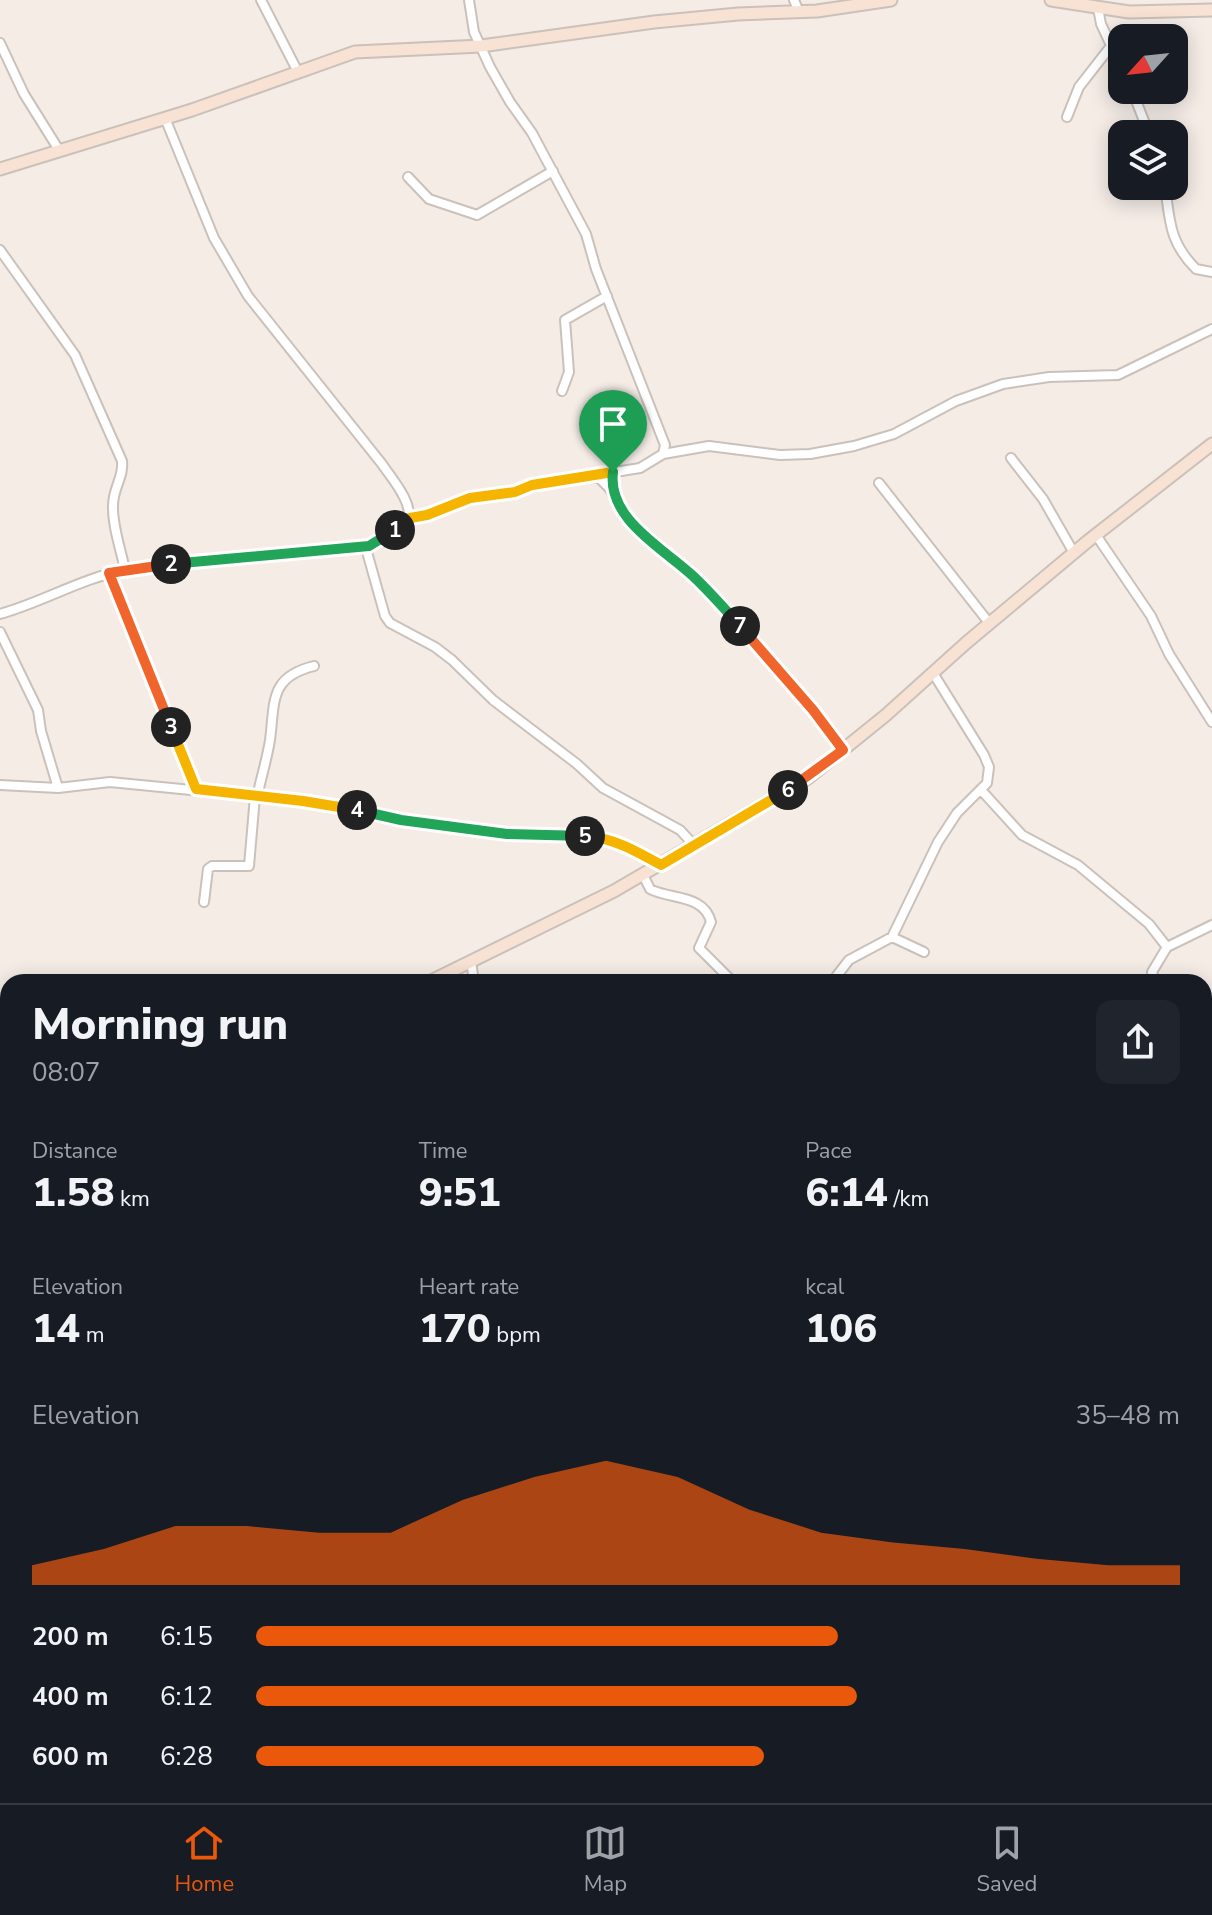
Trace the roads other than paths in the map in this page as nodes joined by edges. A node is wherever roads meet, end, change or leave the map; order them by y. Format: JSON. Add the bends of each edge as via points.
{"nodes":[{"id":1,"x":261,"y":0,"type":"edge"},
{"id":2,"x":469,"y":0,"type":"edge"},
{"id":3,"x":891,"y":0,"type":"edge"},
{"id":4,"x":1051,"y":0,"type":"edge"},
{"id":5,"x":1077,"y":2,"type":"edge"},
{"id":6,"x":796,"y":6,"type":"edge"},
{"id":7,"x":1098,"y":8,"type":"junction"},
{"id":8,"x":1212,"y":10,"type":"edge"},
{"id":9,"x":1108,"y":39,"type":"edge"},
{"id":10,"x":0,"y":43,"type":"edge"},
{"id":11,"x":481,"y":46,"type":"junction"},
{"id":12,"x":1108,"y":50,"type":"edge"},
{"id":13,"x":298,"y":72,"type":"junction"},
{"id":14,"x":1067,"y":117,"type":"dead end"},
{"id":15,"x":165,"y":118,"type":"junction"},
{"id":16,"x":59,"y":150,"type":"junction"},
{"id":17,"x":0,"y":169,"type":"edge"},
{"id":18,"x":553,"y":171,"type":"junction"},
{"id":19,"x":408,"y":177,"type":"dead end"},
{"id":20,"x":1166,"y":200,"type":"edge"},
{"id":21,"x":0,"y":250,"type":"edge"},
{"id":22,"x":1212,"y":272,"type":"edge"},
{"id":23,"x":607,"y":296,"type":"junction"},
{"id":24,"x":1212,"y":329,"type":"edge"},
{"id":25,"x":562,"y":391,"type":"dead end"},
{"id":26,"x":1212,"y":444,"type":"edge"},
{"id":27,"x":663,"y":454,"type":"junction"},
{"id":28,"x":1011,"y":458,"type":"dead end"},
{"id":29,"x":613,"y":472,"type":"junction"},
{"id":30,"x":590,"y":476,"type":"junction"},
{"id":31,"x":879,"y":483,"type":"dead end"},
{"id":32,"x":615,"y":497,"type":"junction"},
{"id":33,"x":410,"y":518,"type":"junction"},
{"id":34,"x":1096,"y":535,"type":"junction"},
{"id":35,"x":369,"y":546,"type":"junction"},
{"id":36,"x":1074,"y":553,"type":"junction"},
{"id":37,"x":125,"y":570,"type":"junction"},
{"id":38,"x":109,"y":573,"type":"junction"},
{"id":39,"x":0,"y":614,"type":"edge"},
{"id":40,"x":990,"y":624,"type":"junction"},
{"id":41,"x":0,"y":632,"type":"edge"},
{"id":42,"x":314,"y":666,"type":"dead end"},
{"id":43,"x":933,"y":673,"type":"junction"},
{"id":44,"x":1212,"y":722,"type":"edge"},
{"id":45,"x":843,"y":750,"type":"junction"},
{"id":46,"x":0,"y":785,"type":"edge"},
{"id":47,"x":58,"y":788,"type":"junction"},
{"id":48,"x":196,"y":789,"type":"junction"},
{"id":49,"x":982,"y":791,"type":"junction"},
{"id":50,"x":256,"y":796,"type":"junction"},
{"id":51,"x":694,"y":845,"type":"junction"},
{"id":52,"x":661,"y":865,"type":"junction"},
{"id":53,"x":643,"y":875,"type":"junction"},
{"id":54,"x":204,"y":902,"type":"dead end"},
{"id":55,"x":1212,"y":925,"type":"edge"},
{"id":56,"x":892,"y":937,"type":"junction"},
{"id":57,"x":1167,"y":947,"type":"junction"},
{"id":58,"x":924,"y":952,"type":"dead end"},
{"id":59,"x":471,"y":961,"type":"junction"},
{"id":60,"x":445,"y":974,"type":"edge"},
{"id":61,"x":473,"y":974,"type":"edge"},
{"id":62,"x":725,"y":974,"type":"edge"},
{"id":63,"x":838,"y":974,"type":"edge"},
{"id":64,"x":1153,"y":974,"type":"edge"}],
"edges":[{"from":1,"to":13,"type":"street"},
{"from":2,"to":11,"type":"street"},
{"from":3,"to":6,"type":"main road"},
{"from":4,"to":5,"type":"main road"},
{"from":5,"to":7,"type":"main road"},
{"from":6,"to":11,"type":"main road"},
{"from":7,"to":8,"type":"main road"},
{"from":7,"to":9,"type":"street"},
{"from":10,"to":16,"type":"street"},
{"from":11,"to":13,"type":"main road","via":[[371,50]]},
{"from":11,"to":18,"type":"street"},
{"from":12,"to":14,"type":"street","via":[[1079,87]]},
{"from":13,"to":15,"type":"main road"},
{"from":15,"to":16,"type":"main road"},
{"from":15,"to":33,"type":"street","via":[[230,268],[382,464]]},
{"from":16,"to":17,"type":"main road"},
{"from":18,"to":19,"type":"street","via":[[477,215],[429,199]]},
{"from":18,"to":23,"type":"street","via":[[586,234]]},
{"from":20,"to":22,"type":"street","via":[[1176,242],[1196,269]]},
{"from":21,"to":37,"type":"street","via":[[75,355],[122,461],[124,473],[112,507]]},
{"from":23,"to":25,"type":"street","via":[[565,320],[569,372]]},
{"from":23,"to":27,"type":"street","via":[[665,445]]},
{"from":24,"to":27,"type":"street","via":[[1118,375],[1003,384],[956,401],[894,434],[854,446],[780,455],[709,446]]},
{"from":26,"to":34,"type":"main road"},
{"from":27,"to":29,"type":"street","via":[[640,468]]},
{"from":28,"to":36,"type":"street","via":[[1043,499]]},
{"from":29,"to":30,"type":"street"},
{"from":29,"to":32,"type":"street"},
{"from":30,"to":32,"type":"street","via":[[605,483]]},
{"from":30,"to":33,"type":"street","via":[[470,498]]},
{"from":31,"to":40,"type":"street"},
{"from":32,"to":45,"type":"street","via":[[634,526],[725,608]]},
{"from":33,"to":35,"type":"street"},
{"from":34,"to":36,"type":"main road"},
{"from":34,"to":44,"type":"street","via":[[1151,616]]},
{"from":35,"to":37,"type":"street"},
{"from":35,"to":51,"type":"street","via":[[375,588],[390,623],[443,654],[603,788],[680,830]]},
{"from":36,"to":40,"type":"main road"},
{"from":37,"to":38,"type":"street"},
{"from":38,"to":39,"type":"street"},
{"from":38,"to":48,"type":"street"},
{"from":40,"to":43,"type":"main road"},
{"from":41,"to":47,"type":"street","via":[[38,710]]},
{"from":42,"to":50,"type":"street","via":[[295,671],[276,695]]},
{"from":43,"to":45,"type":"main road"},
{"from":43,"to":49,"type":"street","via":[[984,755],[989,775]]},
{"from":45,"to":51,"type":"main road","via":[[808,778]]},
{"from":46,"to":47,"type":"street"},
{"from":47,"to":48,"type":"street","via":[[110,782]]},
{"from":48,"to":50,"type":"street"},
{"from":49,"to":56,"type":"street","via":[[957,813],[938,842]]},
{"from":49,"to":57,"type":"street","via":[[1022,835],[1078,865],[1149,924]]},
{"from":50,"to":52,"type":"street","via":[[507,834],[603,837]]},
{"from":50,"to":54,"type":"street","via":[[249,866],[208,869]]},
{"from":51,"to":52,"type":"main road"},
{"from":52,"to":53,"type":"main road"},
{"from":53,"to":59,"type":"main road"},
{"from":53,"to":62,"type":"street","via":[[650,889],[707,910],[711,922],[699,948]]},
{"from":55,"to":57,"type":"street"},
{"from":56,"to":58,"type":"street"},
{"from":56,"to":63,"type":"street","via":[[859,953]]},
{"from":57,"to":64,"type":"street"},
{"from":59,"to":60,"type":"main road"},
{"from":59,"to":61,"type":"street"}]}
